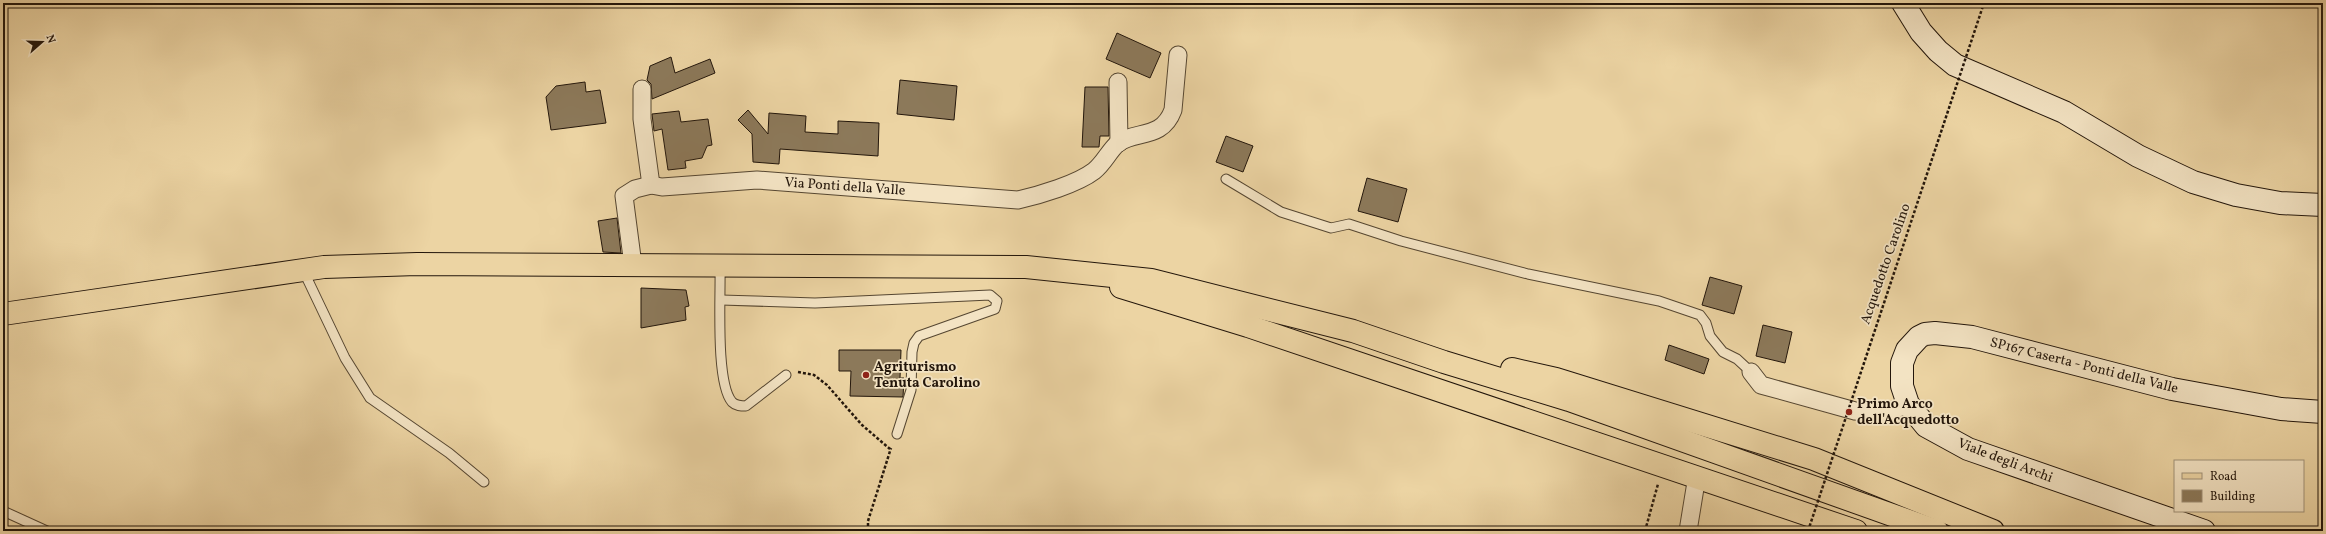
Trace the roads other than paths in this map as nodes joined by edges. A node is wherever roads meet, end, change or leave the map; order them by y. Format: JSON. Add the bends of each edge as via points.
{"nodes":[{"id":1,"x":1903,"y":3,"type":"edge"},
{"id":2,"x":1178,"y":55,"type":"dead end"},
{"id":3,"x":1118,"y":82,"type":"dead end"},
{"id":4,"x":642,"y":89,"type":"dead end"},
{"id":5,"x":1119,"y":142,"type":"junction"},
{"id":6,"x":1226,"y":179,"type":"dead end"},
{"id":7,"x":651,"y":185,"type":"junction"},
{"id":8,"x":2323,"y":205,"type":"edge"},
{"id":9,"x":633,"y":265,"type":"junction"},
{"id":10,"x":720,"y":266,"type":"junction"},
{"id":11,"x":303,"y":270,"type":"junction"},
{"id":12,"x":1080,"y":274,"type":"junction"},
{"id":13,"x":722,"y":300,"type":"junction"},
{"id":14,"x":3,"y":314,"type":"edge"},
{"id":15,"x":1353,"y":331,"type":"junction"},
{"id":16,"x":1751,"y":372,"type":"joint"},
{"id":17,"x":786,"y":375,"type":"road end"},
{"id":18,"x":1908,"y":404,"type":"junction"},
{"id":19,"x":2323,"y":412,"type":"edge"},
{"id":20,"x":897,"y":434,"type":"road end"},
{"id":21,"x":1697,"y":476,"type":"junction"},
{"id":22,"x":484,"y":482,"type":"dead end"},
{"id":23,"x":3,"y":511,"type":"edge"},
{"id":24,"x":47,"y":531,"type":"edge"},
{"id":25,"x":1688,"y":531,"type":"edge"},
{"id":26,"x":1856,"y":531,"type":"edge"},
{"id":27,"x":1937,"y":531,"type":"edge"},
{"id":28,"x":1993,"y":531,"type":"edge"},
{"id":29,"x":2204,"y":531,"type":"edge"}],
"edges":[{"from":1,"to":8,"type":"main road","via":[[1922,32],[1938,51],[1955,65],[2064,112],[2138,156],[2193,182],[2236,195],[2280,203]]},
{"from":2,"to":5,"type":"street","via":[[1170,118],[1149,133]]},
{"from":3,"to":5,"type":"street"},
{"from":4,"to":7,"type":"street","via":[[642,119]]},
{"from":5,"to":7,"type":"street","name":"Via Ponti della Valle","via":[[1093,172],[1041,195],[1018,200],[757,180]]},
{"from":6,"to":16,"type":"lane","via":[[1281,212],[1331,228],[1349,224],[1401,241],[1528,274],[1659,301],[1700,315],[1710,336],[1723,352],[1737,359]]},
{"from":7,"to":9,"type":"street","name":"Via Ponti della Valle","via":[[635,189],[624,196]]},
{"from":9,"to":10,"type":"main road"},
{"from":9,"to":11,"type":"main road","via":[[417,264]]},
{"from":10,"to":12,"type":"main road","via":[[1026,267]]},
{"from":10,"to":13,"type":"lane"},
{"from":11,"to":14,"type":"main road"},
{"from":11,"to":22,"type":"lane","via":[[345,358],[370,398]]},
{"from":12,"to":15,"type":"main road","via":[[1150,280]]},
{"from":12,"to":21,"type":"main road","via":[[1248,326]]},
{"from":13,"to":17,"type":"lane","via":[[721,364],[726,392],[732,402],[738,406],[746,406]]},
{"from":13,"to":20,"type":"lane","via":[[815,303],[990,295],[997,301],[995,309],[919,336],[914,342],[911,390]]},
{"from":15,"to":27,"type":"main road","via":[[1570,400]]},
{"from":15,"to":28,"type":"main road","via":[[1556,379],[1814,459]]},
{"from":16,"to":18,"type":"street","via":[[1761,385],[1855,411],[1883,414]]},
{"from":18,"to":19,"type":"main road","name":"SP167 Caserta - Ponti della Valle","via":[[1902,386],[1904,358],[1910,346],[1919,337],[1935,333],[1972,337],[2172,389],[2281,409]]},
{"from":18,"to":29,"type":"main road","name":"Viale degli Archi","via":[[1926,426],[1968,449]]},
{"from":21,"to":25,"type":"street"},
{"from":21,"to":26,"type":"main road"},
{"from":23,"to":24,"type":"lane"}]}
